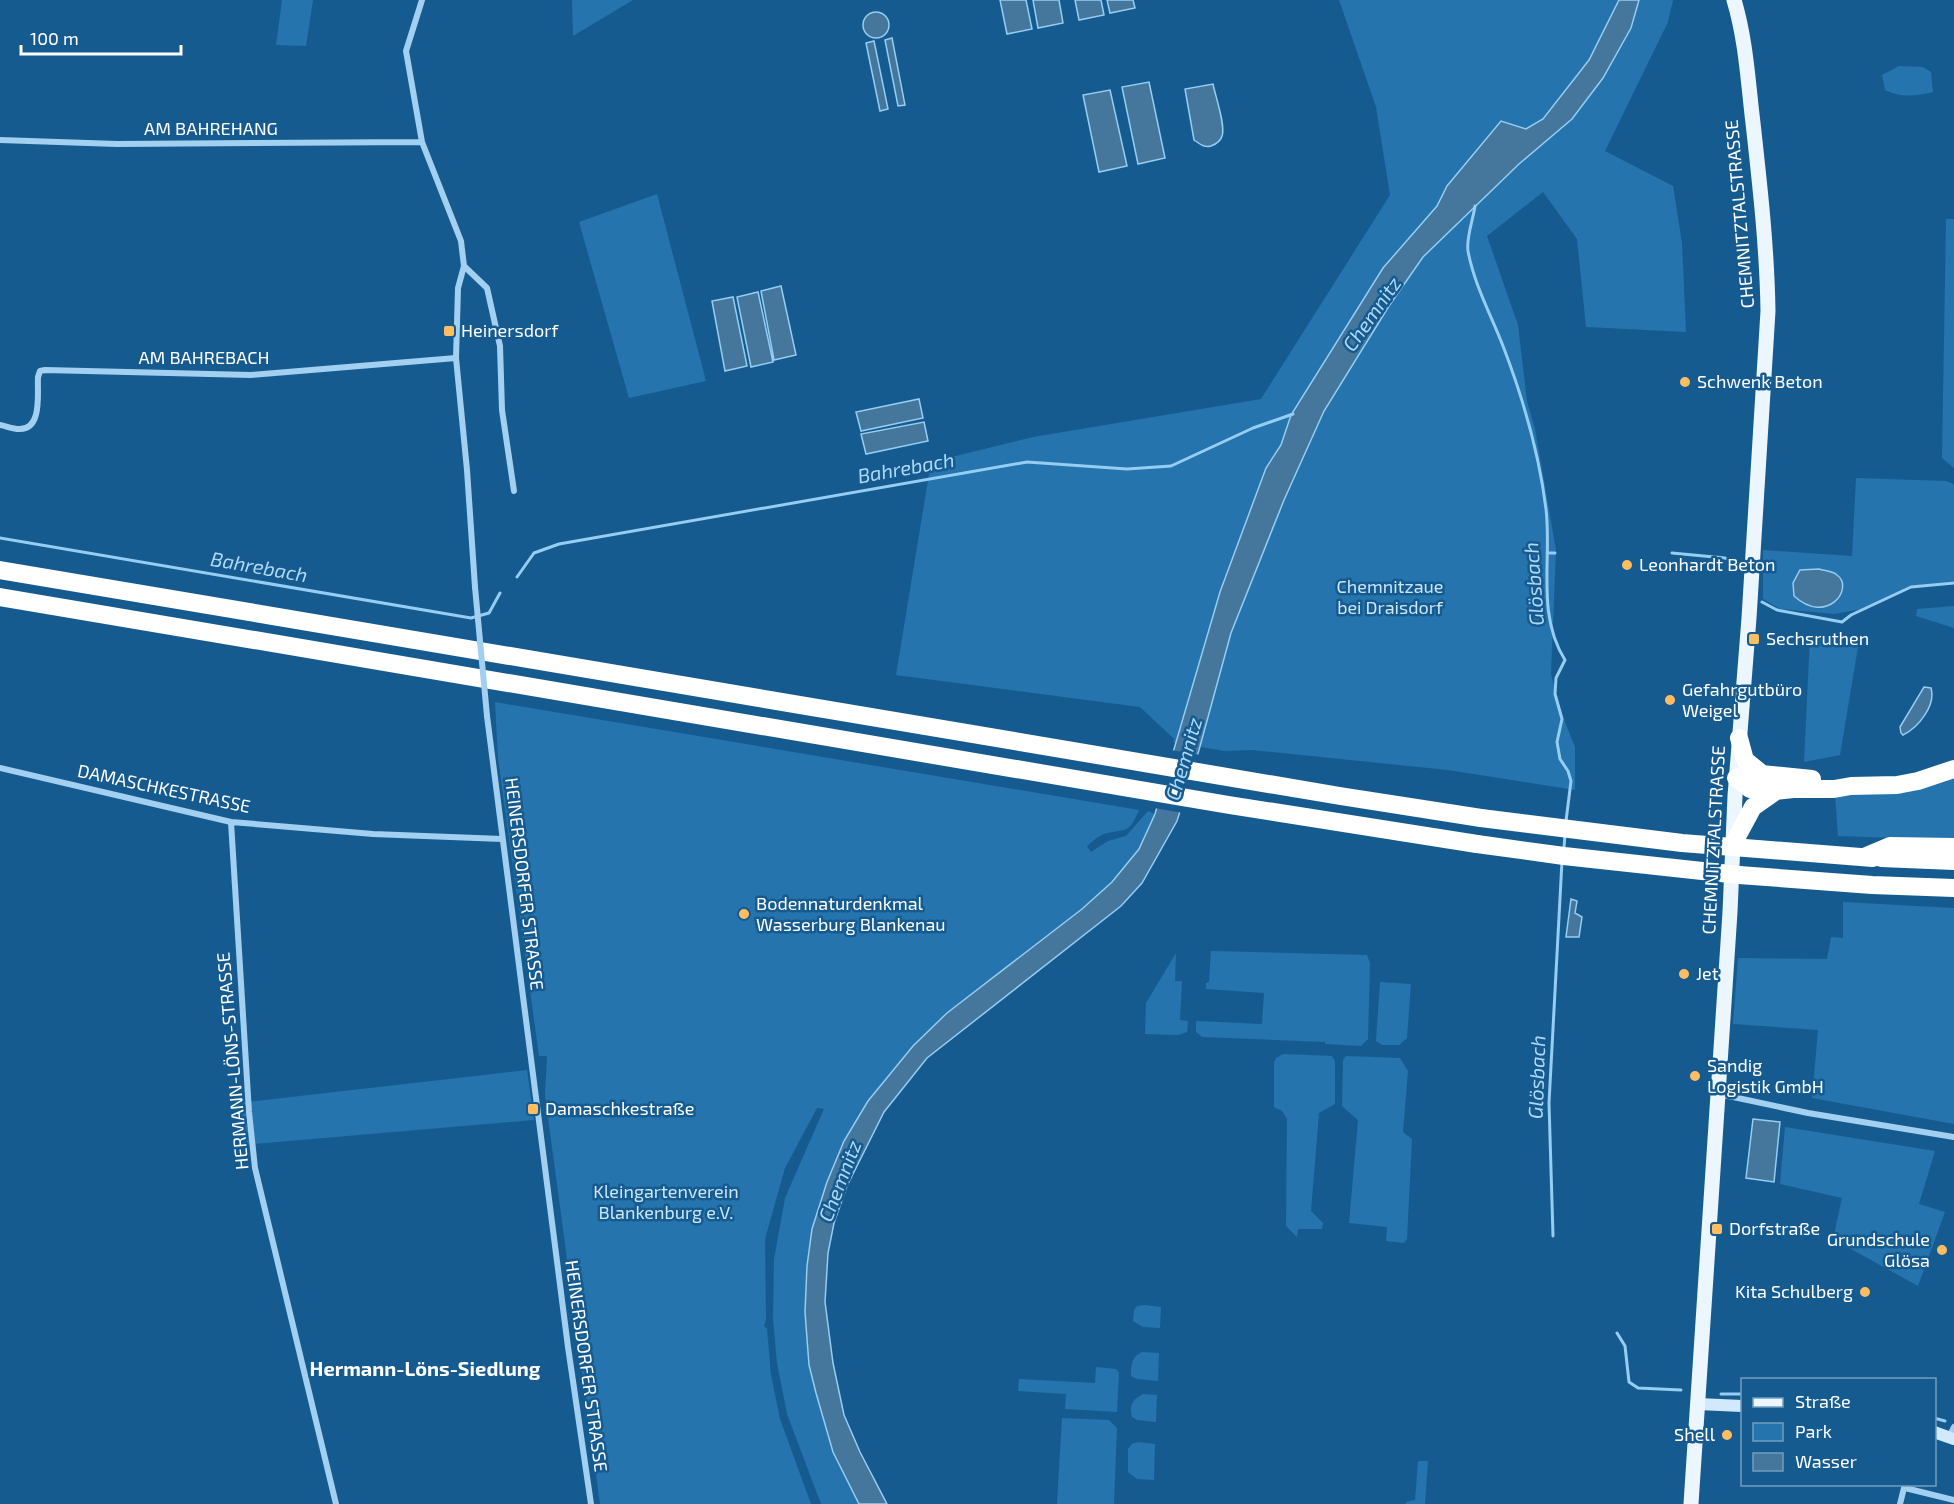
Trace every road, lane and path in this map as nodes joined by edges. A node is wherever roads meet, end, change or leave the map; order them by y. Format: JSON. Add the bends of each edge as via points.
{"nodes":[{"id":1,"x":422,"y":0,"type":"edge"},
{"id":2,"x":1734,"y":0,"type":"edge"},
{"id":3,"x":0,"y":140,"type":"edge"},
{"id":4,"x":422,"y":142,"type":"junction"},
{"id":5,"x":464,"y":266,"type":"junction"},
{"id":6,"x":456,"y":358,"type":"junction"},
{"id":7,"x":0,"y":425,"type":"edge"},
{"id":8,"x":514,"y":491,"type":"dead end"},
{"id":9,"x":0,"y":570,"type":"edge"},
{"id":10,"x":0,"y":597,"type":"edge"},
{"id":11,"x":1739,"y":738,"type":"junction"},
{"id":12,"x":0,"y":768,"type":"edge"},
{"id":13,"x":1954,"y":769,"type":"edge"},
{"id":14,"x":1761,"y":773,"type":"junction"},
{"id":15,"x":1736,"y":778,"type":"junction"},
{"id":16,"x":1851,"y":786,"type":"junction"},
{"id":17,"x":1776,"y":791,"type":"junction"},
{"id":18,"x":231,"y":822,"type":"junction"},
{"id":19,"x":502,"y":839,"type":"junction"},
{"id":20,"x":1732,"y":846,"type":"junction"},
{"id":21,"x":1954,"y":847,"type":"edge"},
{"id":22,"x":1870,"y":856,"type":"junction"},
{"id":23,"x":1954,"y":861,"type":"edge"},
{"id":24,"x":1954,"y":888,"type":"edge"},
{"id":25,"x":1718,"y":1094,"type":"junction"},
{"id":26,"x":1954,"y":1137,"type":"edge"},
{"id":27,"x":1698,"y":1404,"type":"junction"},
{"id":28,"x":1741,"y":1406,"type":"edge"},
{"id":29,"x":1936,"y":1432,"type":"edge"},
{"id":30,"x":1952,"y":1434,"type":"edge"},
{"id":31,"x":1905,"y":1486,"type":"edge"},
{"id":32,"x":1954,"y":1500,"type":"edge"},
{"id":33,"x":336,"y":1504,"type":"edge"},
{"id":34,"x":591,"y":1504,"type":"edge"},
{"id":35,"x":1691,"y":1504,"type":"edge"},
{"id":36,"x":1900,"y":1504,"type":"edge"}],
"edges":[{"from":1,"to":4,"type":"street","name":"HEINERSDORFER STRASSE","via":[[406,51]]},
{"from":2,"to":11,"type":"main road","name":"CHEMNITZTALSTRASSE","via":[[1746,61],[1767,263],[1768,311]]},
{"from":3,"to":4,"type":"street","name":"AM BAHREHANG","via":[[117,144]]},
{"from":4,"to":5,"type":"street","name":"HEINERSDORFER STRASSE","via":[[461,241]]},
{"from":5,"to":6,"type":"street","name":"HEINERSDORFER STRASSE","via":[[458,288]]},
{"from":5,"to":8,"type":"street","via":[[487,288],[500,346],[502,410]]},
{"from":6,"to":7,"type":"street","name":"AM BAHREBACH","via":[[251,375],[45,370],[38,377],[36,418],[31,425],[19,429]]},
{"from":6,"to":19,"type":"street","name":"HEINERSDORFER STRASSE","bridge":true,"via":[[487,716]]},
{"from":9,"to":22,"type":"highway","bridge":true,"via":[[1481,818],[1682,843]]},
{"from":10,"to":24,"type":"highway","bridge":true,"via":[[1477,844],[1668,868]]},
{"from":11,"to":14,"type":"highway","via":[[1745,760]]},
{"from":11,"to":15,"type":"main road","name":"CHEMNITZTALSTRASSE"},
{"from":12,"to":18,"type":"street","name":"DAMASCHKESTRASSE"},
{"from":13,"to":16,"type":"highway","via":[[1897,785]]},
{"from":14,"to":15,"type":"highway"},
{"from":14,"to":16,"type":"highway"},
{"from":15,"to":17,"type":"highway","via":[[1750,789]]},
{"from":15,"to":20,"type":"main road","name":"CHEMNITZTALSTRASSE"},
{"from":16,"to":17,"type":"highway"},
{"from":17,"to":20,"type":"highway","via":[[1753,807]]},
{"from":18,"to":19,"type":"street","name":"DAMASCHKESTRASSE","via":[[373,834]]},
{"from":18,"to":33,"type":"street","name":"HERMANN-LÖNS-STRASSE","via":[[255,1168]]},
{"from":19,"to":34,"type":"street","name":"HEINERSDORFER STRASSE"},
{"from":20,"to":25,"type":"main road","name":"CHEMNITZTALSTRASSE"},
{"from":21,"to":22,"type":"highway","via":[[1890,846]]},
{"from":22,"to":23,"type":"highway"},
{"from":25,"to":26,"type":"street"},
{"from":25,"to":27,"type":"main road","name":"CHEMNITZTALSTRASSE"},
{"from":27,"to":28,"type":"street"},
{"from":27,"to":35,"type":"main road","name":"CHEMNITZTALSTRASSE"},
{"from":29,"to":30,"type":"street"},
{"from":31,"to":32,"type":"street"},
{"from":31,"to":36,"type":"street"}]}
